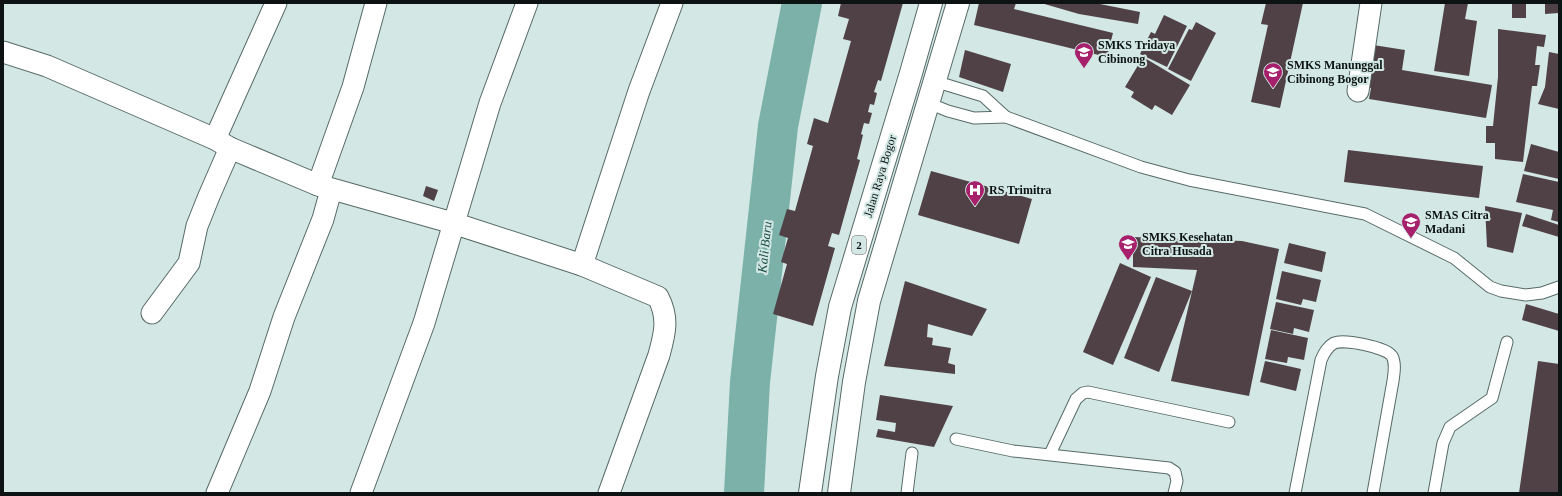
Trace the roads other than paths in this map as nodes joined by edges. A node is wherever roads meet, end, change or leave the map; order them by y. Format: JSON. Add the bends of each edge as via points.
{"nodes":[{"id":1,"x":276,"y":3,"type":"edge"},
{"id":2,"x":376,"y":3,"type":"edge"},
{"id":3,"x":526,"y":3,"type":"edge"},
{"id":4,"x":672,"y":3,"type":"edge"},
{"id":5,"x":931,"y":3,"type":"edge"},
{"id":6,"x":958,"y":3,"type":"edge"},
{"id":7,"x":1370,"y":3,"type":"edge"},
{"id":8,"x":3,"y":52,"type":"edge"},
{"id":9,"x":911,"y":73,"type":"junction"},
{"id":10,"x":934,"y":81,"type":"junction"},
{"id":11,"x":1358,"y":91,"type":"dead end"},
{"id":12,"x":904,"y":95,"type":"junction"},
{"id":13,"x":928,"y":103,"type":"junction"},
{"id":14,"x":1006,"y":117,"type":"junction"},
{"id":15,"x":223,"y":144,"type":"junction"},
{"id":16,"x":324,"y":188,"type":"junction"},
{"id":17,"x":453,"y":223,"type":"junction"},
{"id":18,"x":582,"y":265,"type":"junction"},
{"id":19,"x":1559,"y":287,"type":"edge"},
{"id":20,"x":152,"y":313,"type":"dead end"},
{"id":21,"x":1507,"y":342,"type":"dead end"},
{"id":22,"x":1229,"y":422,"type":"dead end"},
{"id":23,"x":956,"y":439,"type":"dead end"},
{"id":24,"x":912,"y":453,"type":"dead end"},
{"id":25,"x":1050,"y":454,"type":"junction"},
{"id":26,"x":217,"y":493,"type":"edge"},
{"id":27,"x":361,"y":493,"type":"edge"},
{"id":28,"x":609,"y":493,"type":"edge"},
{"id":29,"x":810,"y":493,"type":"edge"},
{"id":30,"x":838,"y":493,"type":"edge"},
{"id":31,"x":907,"y":493,"type":"edge"},
{"id":32,"x":1174,"y":493,"type":"edge"},
{"id":33,"x":1295,"y":493,"type":"edge"},
{"id":34,"x":1373,"y":493,"type":"edge"},
{"id":35,"x":1434,"y":493,"type":"edge"}],
"edges":[{"from":1,"to":15,"type":"street"},
{"from":2,"to":16,"type":"street"},
{"from":3,"to":17,"type":"street","via":[[490,103]]},
{"from":4,"to":18,"type":"street","via":[[639,91]]},
{"from":5,"to":9,"type":"highway","name":"Jalan Raya Bogor","number":"2"},
{"from":6,"to":10,"type":"highway","name":"Jalan Raya Bogor","number":"2"},
{"from":7,"to":11,"type":"street"},
{"from":8,"to":15,"type":"street","via":[[47,66]]},
{"from":9,"to":10,"type":"highway"},
{"from":9,"to":12,"type":"highway","name":"Jalan Raya Bogor","number":"2"},
{"from":10,"to":13,"type":"highway","name":"Jalan Raya Bogor","number":"2"},
{"from":10,"to":14,"type":"lane","via":[[983,96]]},
{"from":12,"to":13,"type":"highway"},
{"from":12,"to":29,"type":"highway","name":"Jalan Raya Bogor","number":"2","via":[[840,307]]},
{"from":13,"to":14,"type":"lane","via":[[974,118]]},
{"from":13,"to":30,"type":"highway","name":"Jalan Raya Bogor","number":"2","via":[[869,301]]},
{"from":14,"to":19,"type":"lane","via":[[1142,167],[1197,181],[1365,214],[1454,258],[1490,287],[1501,291],[1526,295]]},
{"from":15,"to":16,"type":"street"},
{"from":15,"to":20,"type":"street","via":[[197,226],[189,263]]},
{"from":16,"to":17,"type":"street"},
{"from":16,"to":26,"type":"street","via":[[323,219],[284,317],[260,391]]},
{"from":17,"to":18,"type":"street"},
{"from":17,"to":27,"type":"street","via":[[424,323]]},
{"from":18,"to":28,"type":"street","via":[[658,297],[665,317],[665,332],[659,354]]},
{"from":21,"to":35,"type":"lane","via":[[1492,398],[1450,427],[1443,443]]},
{"from":22,"to":25,"type":"lane","via":[[1088,392],[1076,399]]},
{"from":23,"to":25,"type":"lane","via":[[1013,451]]},
{"from":24,"to":31,"type":"lane"},
{"from":25,"to":32,"type":"lane","via":[[1169,468],[1175,472],[1178,481]]},
{"from":33,"to":34,"type":"lane","via":[[1321,360],[1327,348],[1338,342],[1355,342],[1386,351],[1393,357],[1395,369]]}]}
